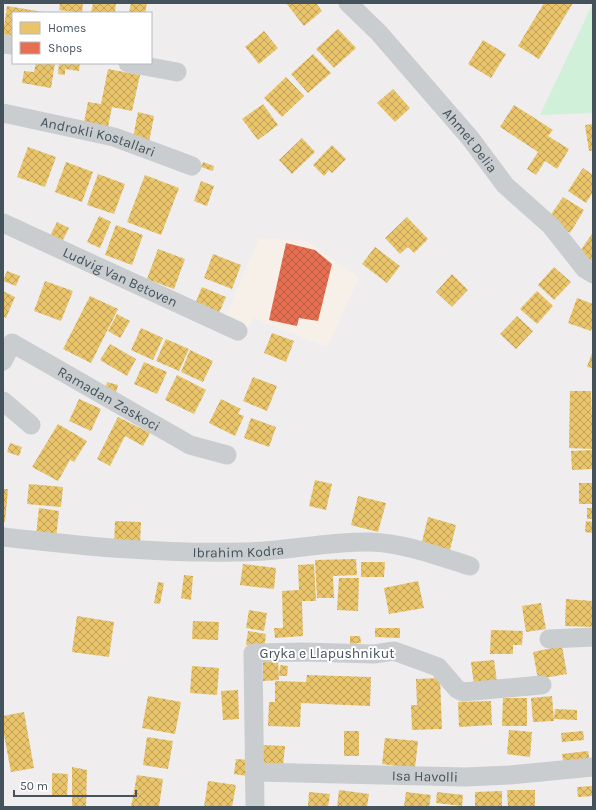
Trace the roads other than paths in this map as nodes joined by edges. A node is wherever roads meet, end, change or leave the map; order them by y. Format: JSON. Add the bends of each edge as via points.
{"nodes":[{"id":1,"x":348,"y":3,"type":"edge"},
{"id":2,"x":133,"y":64,"type":"edge"},
{"id":3,"x":177,"y":72,"type":"dead end"},
{"id":4,"x":3,"y":114,"type":"edge"},
{"id":5,"x":192,"y":166,"type":"dead end"},
{"id":6,"x":3,"y":223,"type":"edge"},
{"id":7,"x":593,"y":274,"type":"edge"},
{"id":8,"x":238,"y":331,"type":"dead end"},
{"id":9,"x":3,"y":361,"type":"edge"},
{"id":10,"x":3,"y":401,"type":"edge"},
{"id":11,"x":31,"y":425,"type":"dead end"},
{"id":12,"x":227,"y":455,"type":"dead end"},
{"id":13,"x":3,"y":537,"type":"edge"},
{"id":14,"x":470,"y":566,"type":"dead end"},
{"id":15,"x":593,"y":637,"type":"edge"},
{"id":16,"x":549,"y":639,"type":"dead end"},
{"id":17,"x":542,"y":685,"type":"dead end"},
{"id":18,"x":593,"y":767,"type":"edge"},
{"id":19,"x":256,"y":772,"type":"junction"},
{"id":20,"x":255,"y":807,"type":"edge"}],
"edges":[{"from":1,"to":7,"type":"street","name":"Ahmet Delia","via":[[379,33],[470,138],[505,185],[551,226],[585,269]]},
{"from":2,"to":3,"type":"street"},
{"from":4,"to":5,"type":"street","name":"Androkli Kostallari","via":[[114,138]]},
{"from":6,"to":8,"type":"street","name":"Ludvig Van Betoven"},
{"from":9,"to":12,"type":"street","name":"Ramadan Zaskoci","via":[[12,343],[190,445]]},
{"from":10,"to":11,"type":"street"},
{"from":13,"to":14,"type":"street","name":"Ibrahim Kodra","via":[[95,547],[227,552],[371,542],[416,550]]},
{"from":15,"to":16,"type":"street"},
{"from":17,"to":19,"type":"street","name":"Gryka e Llapushnikut","via":[[463,692],[457,689],[438,667],[394,651],[374,654],[253,653]]},
{"from":18,"to":19,"type":"street","name":"Isa Havolli","via":[[464,777]]},
{"from":19,"to":20,"type":"street","name":"Gryka e Llapushnikut"}]}
